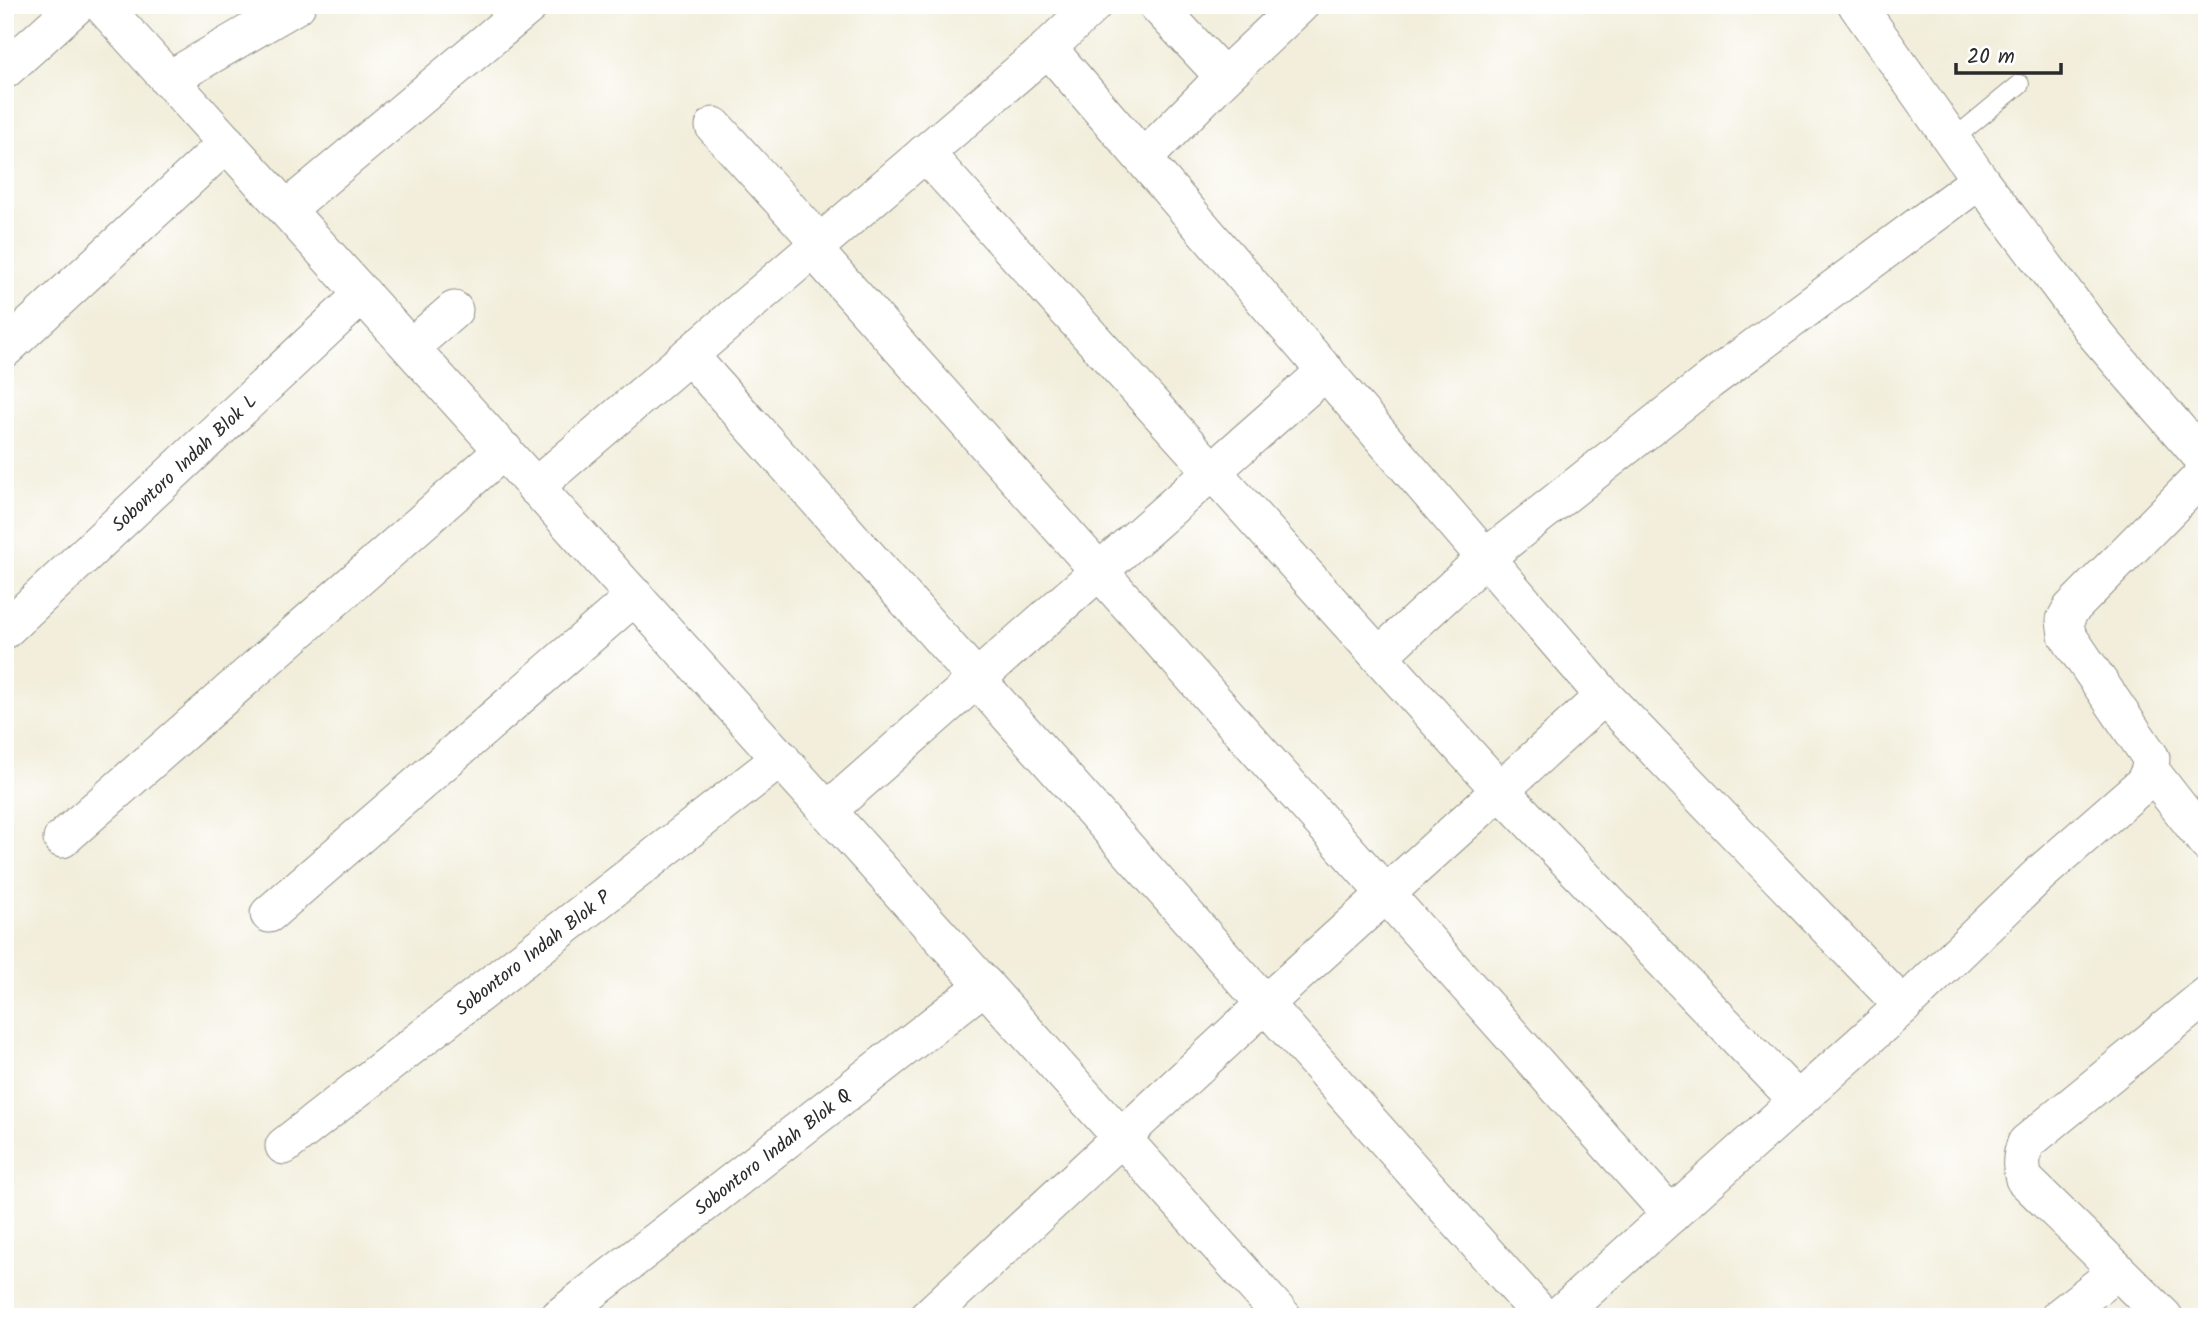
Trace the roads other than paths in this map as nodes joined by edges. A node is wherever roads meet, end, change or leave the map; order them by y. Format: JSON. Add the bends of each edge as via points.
{"nodes":[{"id":1,"x":77,"y":5,"type":"edge"},
{"id":2,"x":102,"y":5,"type":"edge"},
{"id":3,"x":297,"y":5,"type":"edge"},
{"id":4,"x":530,"y":5,"type":"edge"},
{"id":5,"x":1093,"y":5,"type":"edge"},
{"id":6,"x":1157,"y":5,"type":"edge"},
{"id":7,"x":1300,"y":5,"type":"edge"},
{"id":8,"x":1857,"y":5,"type":"edge"},
{"id":9,"x":1048,"y":48,"type":"junction"},
{"id":10,"x":5,"y":71,"type":"edge"},
{"id":11,"x":1224,"y":78,"type":"junction"},
{"id":12,"x":168,"y":80,"type":"junction"},
{"id":13,"x":2020,"y":84,"type":"dead end"},
{"id":14,"x":714,"y":126,"type":"dead end"},
{"id":15,"x":1952,"y":140,"type":"junction"},
{"id":16,"x":227,"y":143,"type":"junction"},
{"id":17,"x":925,"y":153,"type":"junction"},
{"id":18,"x":1144,"y":158,"type":"junction"},
{"id":19,"x":1980,"y":180,"type":"junction"},
{"id":20,"x":287,"y":209,"type":"junction"},
{"id":21,"x":816,"y":246,"type":"junction"},
{"id":22,"x":363,"y":294,"type":"junction"},
{"id":23,"x":454,"y":310,"type":"dead end"},
{"id":24,"x":411,"y":347,"type":"junction"},
{"id":25,"x":5,"y":349,"type":"edge"},
{"id":26,"x":689,"y":355,"type":"junction"},
{"id":27,"x":1326,"y":371,"type":"junction"},
{"id":28,"x":504,"y":450,"type":"junction"},
{"id":29,"x":2207,"y":463,"type":"edge"},
{"id":30,"x":2207,"y":471,"type":"edge"},
{"id":31,"x":1212,"y":472,"type":"junction"},
{"id":32,"x":535,"y":487,"type":"junction"},
{"id":33,"x":1485,"y":558,"type":"junction"},
{"id":34,"x":1099,"y":571,"type":"junction"},
{"id":35,"x":635,"y":596,"type":"junction"},
{"id":36,"x":5,"y":630,"type":"edge"},
{"id":37,"x":1379,"y":656,"type":"junction"},
{"id":38,"x":978,"y":679,"type":"junction"},
{"id":39,"x":1604,"y":696,"type":"junction"},
{"id":40,"x":781,"y":758,"type":"junction"},
{"id":41,"x":2150,"y":770,"type":"junction"},
{"id":42,"x":1500,"y":790,"type":"junction"},
{"id":43,"x":827,"y":811,"type":"junction"},
{"id":44,"x":62,"y":839,"type":"dead end"},
{"id":45,"x":2207,"y":843,"type":"edge"},
{"id":46,"x":1386,"y":894,"type":"junction"},
{"id":47,"x":269,"y":914,"type":"dead end"},
{"id":48,"x":985,"y":985,"type":"junction"},
{"id":49,"x":2207,"y":995,"type":"edge"},
{"id":50,"x":1266,"y":1003,"type":"junction"},
{"id":51,"x":1903,"y":1006,"type":"junction"},
{"id":52,"x":1798,"y":1101,"type":"junction"},
{"id":53,"x":1122,"y":1138,"type":"junction"},
{"id":54,"x":284,"y":1146,"type":"dead end"},
{"id":55,"x":1671,"y":1215,"type":"junction"},
{"id":56,"x":2115,"y":1268,"type":"junction"},
{"id":57,"x":559,"y":1317,"type":"edge"},
{"id":58,"x":928,"y":1317,"type":"edge"},
{"id":59,"x":1283,"y":1317,"type":"edge"},
{"id":60,"x":1543,"y":1317,"type":"edge"},
{"id":61,"x":1557,"y":1317,"type":"edge"},
{"id":62,"x":2059,"y":1317,"type":"edge"},
{"id":63,"x":2164,"y":1317,"type":"edge"}],
"edges":[{"from":1,"to":10,"type":"street"},
{"from":2,"to":12,"type":"street"},
{"from":3,"to":12,"type":"street"},
{"from":4,"to":20,"type":"street"},
{"from":5,"to":9,"type":"street"},
{"from":6,"to":11,"type":"street"},
{"from":7,"to":11,"type":"street"},
{"from":8,"to":15,"type":"street"},
{"from":9,"to":17,"type":"street"},
{"from":9,"to":18,"type":"street"},
{"from":11,"to":18,"type":"street"},
{"from":12,"to":16,"type":"street"},
{"from":13,"to":15,"type":"lane"},
{"from":14,"to":21,"type":"street"},
{"from":15,"to":19,"type":"street"},
{"from":16,"to":20,"type":"street"},
{"from":16,"to":25,"type":"street"},
{"from":17,"to":21,"type":"street"},
{"from":17,"to":31,"type":"street"},
{"from":18,"to":27,"type":"street"},
{"from":19,"to":29,"type":"street","via":[[2097,336]]},
{"from":19,"to":33,"type":"street","via":[[1709,381]]},
{"from":20,"to":22,"type":"street"},
{"from":21,"to":26,"type":"street"},
{"from":21,"to":34,"type":"street"},
{"from":22,"to":24,"type":"street"},
{"from":22,"to":36,"type":"street","name":"Sobontoro Indah Blok L"},
{"from":23,"to":24,"type":"street"},
{"from":24,"to":28,"type":"street"},
{"from":26,"to":32,"type":"street"},
{"from":26,"to":38,"type":"street"},
{"from":27,"to":31,"type":"street"},
{"from":27,"to":33,"type":"street"},
{"from":28,"to":32,"type":"street"},
{"from":28,"to":44,"type":"street"},
{"from":30,"to":41,"type":"street","via":[[2065,620],[2067,635],[2151,758]]},
{"from":31,"to":34,"type":"street"},
{"from":31,"to":37,"type":"street"},
{"from":32,"to":35,"type":"street"},
{"from":33,"to":37,"type":"street"},
{"from":33,"to":39,"type":"street"},
{"from":34,"to":38,"type":"street"},
{"from":34,"to":46,"type":"street"},
{"from":35,"to":40,"type":"street"},
{"from":35,"to":47,"type":"street"},
{"from":37,"to":42,"type":"street"},
{"from":38,"to":43,"type":"street"},
{"from":38,"to":50,"type":"street"},
{"from":39,"to":42,"type":"street"},
{"from":39,"to":51,"type":"street"},
{"from":40,"to":43,"type":"street"},
{"from":40,"to":54,"type":"street","name":"Sobontoro Indah Blok P"},
{"from":41,"to":45,"type":"street"},
{"from":41,"to":51,"type":"street","via":[[2144,783],[2042,872]]},
{"from":42,"to":46,"type":"street"},
{"from":42,"to":52,"type":"street"},
{"from":43,"to":48,"type":"street"},
{"from":46,"to":50,"type":"street"},
{"from":46,"to":55,"type":"street"},
{"from":48,"to":53,"type":"street"},
{"from":48,"to":57,"type":"street","name":"Sobontoro Indah Blok Q"},
{"from":49,"to":56,"type":"street","via":[[2026,1143],[2022,1151],[2024,1179]]},
{"from":50,"to":53,"type":"street"},
{"from":50,"to":60,"type":"street"},
{"from":51,"to":52,"type":"street"},
{"from":52,"to":55,"type":"street"},
{"from":53,"to":58,"type":"street"},
{"from":53,"to":59,"type":"street"},
{"from":55,"to":61,"type":"street"},
{"from":56,"to":62,"type":"street"},
{"from":56,"to":63,"type":"street"}]}
